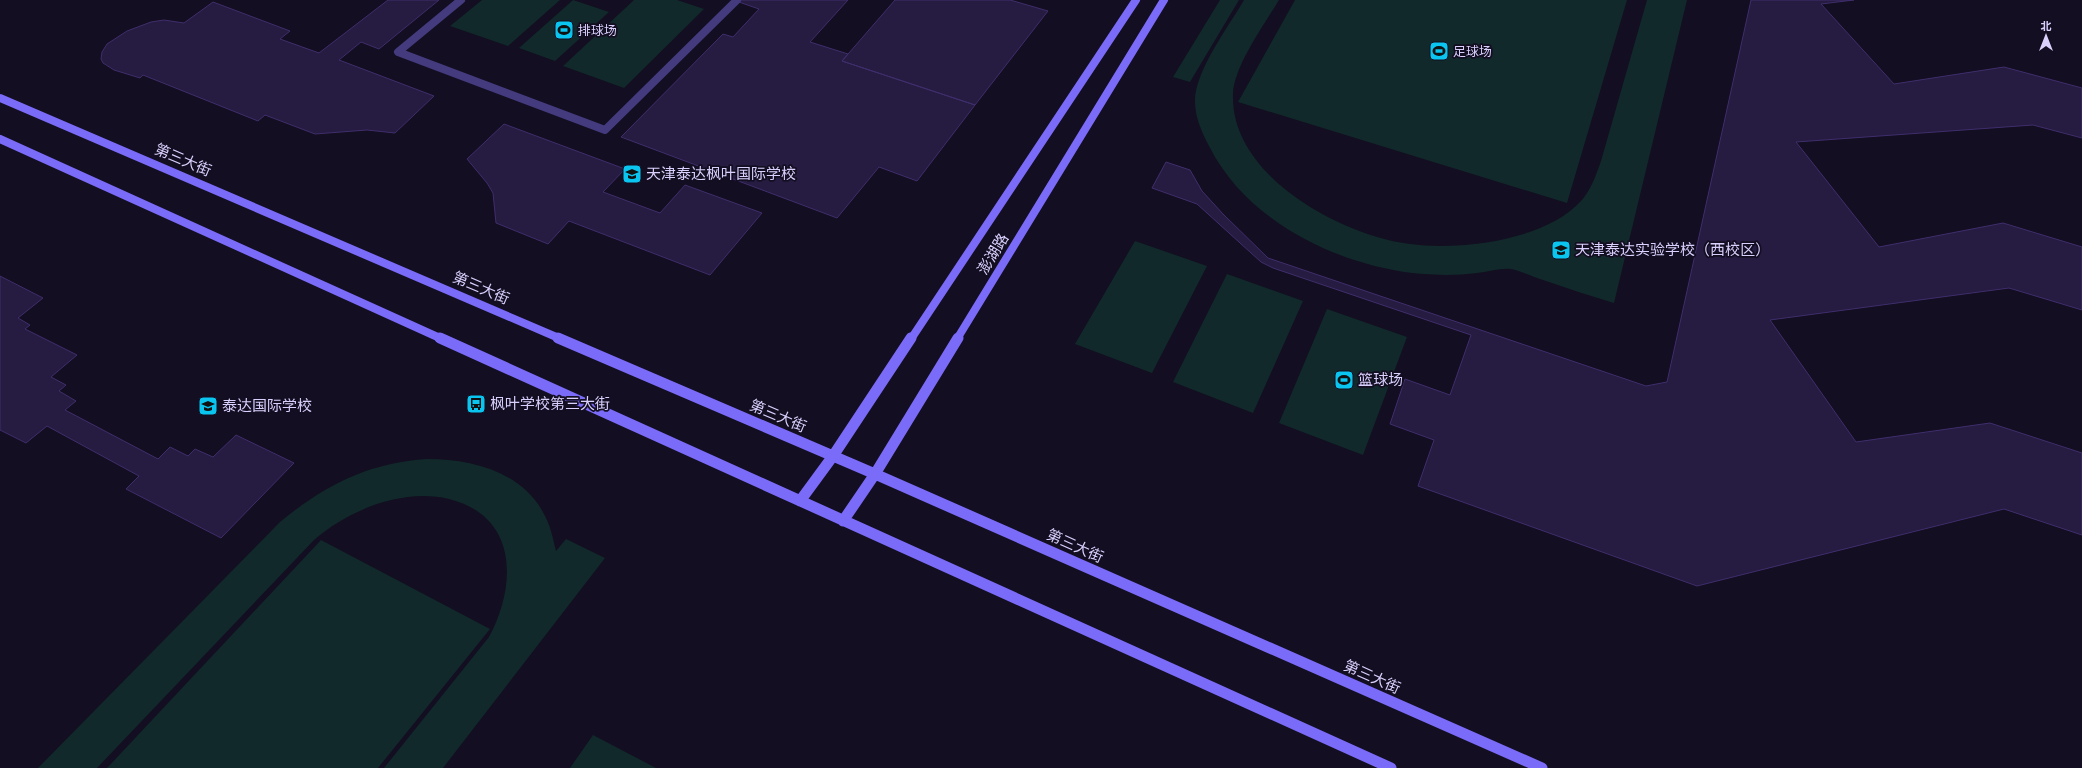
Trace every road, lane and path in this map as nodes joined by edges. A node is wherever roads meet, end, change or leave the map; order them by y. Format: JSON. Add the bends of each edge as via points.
{"nodes":[{"id":1,"x":461,"y":0,"type":"edge"},
{"id":2,"x":737,"y":0,"type":"edge"},
{"id":3,"x":1136,"y":0,"type":"edge"},
{"id":4,"x":1164,"y":0,"type":"edge"},
{"id":5,"x":0,"y":98,"type":"edge"},
{"id":6,"x":0,"y":139,"type":"edge"},
{"id":7,"x":833,"y":456,"type":"junction"},
{"id":8,"x":875,"y":474,"type":"junction"},
{"id":9,"x":800,"y":501,"type":"junction"},
{"id":10,"x":843,"y":521,"type":"junction"},
{"id":11,"x":1392,"y":768,"type":"edge"},
{"id":12,"x":1542,"y":768,"type":"edge"}],
"edges":[{"from":1,"to":2,"type":"lane","via":[[398,52],[605,130]]},
{"from":3,"to":7,"type":"street","name":"澎湖路"},
{"from":4,"to":8,"type":"street","name":"澎湖路"},
{"from":5,"to":7,"type":"street","name":"第三大街"},
{"from":6,"to":9,"type":"street"},
{"from":7,"to":8,"type":"street","name":"第三大街"},
{"from":7,"to":9,"type":"street","name":"澎湖路"},
{"from":8,"to":10,"type":"street","name":"澎湖路"},
{"from":8,"to":12,"type":"street","name":"第三大街"},
{"from":9,"to":10,"type":"street"},
{"from":10,"to":11,"type":"street"}]}
